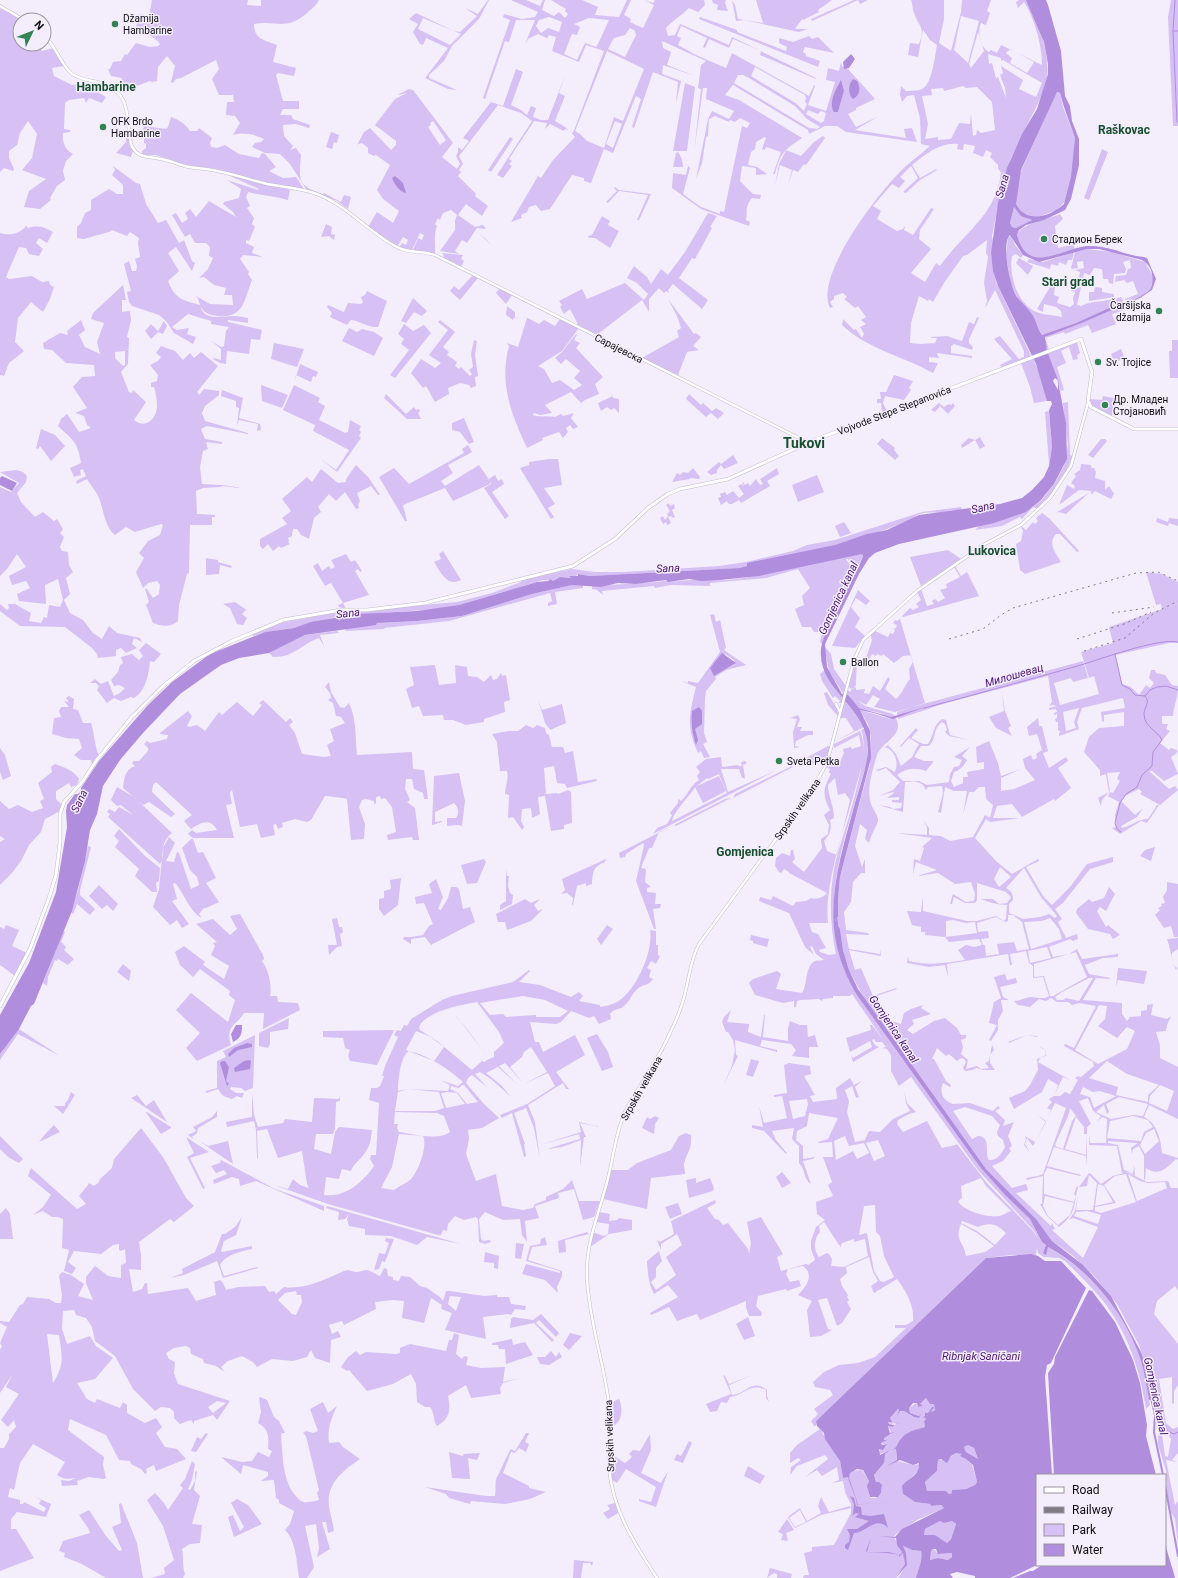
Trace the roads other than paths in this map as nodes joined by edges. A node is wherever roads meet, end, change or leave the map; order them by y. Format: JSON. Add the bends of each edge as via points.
{"nodes":[{"id":1,"x":0,"y":6,"type":"edge"},
{"id":2,"x":12,"y":13,"type":"edge"},
{"id":3,"x":52,"y":44,"type":"edge"},
{"id":4,"x":1088,"y":403,"type":"junction"},
{"id":5,"x":1178,"y":429,"type":"edge"},
{"id":6,"x":802,"y":439,"type":"junction"},
{"id":7,"x":810,"y":442,"type":"junction"},
{"id":8,"x":801,"y":446,"type":"junction"},
{"id":9,"x":843,"y":702,"type":"junction"},
{"id":10,"x":840,"y":714,"type":"junction"},
{"id":11,"x":0,"y":1006,"type":"edge"},
{"id":12,"x":657,"y":1578,"type":"edge"}],
"edges":[{"from":1,"to":2,"type":"main road"},
{"from":3,"to":6,"type":"main road","name":"Сарајевска","via":[[73,74],[108,86],[123,98],[127,109],[131,144],[140,156],[315,193],[341,205],[364,226],[396,247],[436,255]]},
{"from":4,"to":5,"type":"main road","via":[[1094,409],[1134,429]]},
{"from":4,"to":7,"type":"main road","name":"Vojvode Stepe Stepanovića","via":[[1092,372],[1082,339]]},
{"from":4,"to":9,"type":"main road","via":[[1071,466],[1052,496],[1021,525],[985,544],[917,591],[869,633],[857,651]]},
{"from":6,"to":7,"type":"main road","name":"Сарајевска"},
{"from":6,"to":8,"type":"main road"},
{"from":7,"to":8,"type":"main road","name":"Vojvode Stepe Stepanovića"},
{"from":8,"to":11,"type":"main road","name":"Vojvode Stepe Stepanovića","via":[[728,479],[668,494],[647,508],[615,540],[582,562],[565,569],[502,582],[425,603],[367,610],[341,610],[283,620],[216,649],[182,670],[124,727],[96,761],[83,782],[64,802],[60,814],[57,870],[50,898],[30,949]]},
{"from":9,"to":10,"type":"main road","name":"Srpskih velikana"},
{"from":9,"to":10,"type":"main road","via":[[836,704]]},
{"from":10,"to":12,"type":"main road","name":"Srpskih velikana","via":[[826,763],[815,785],[697,948],[682,1006],[670,1034],[621,1123],[607,1182],[591,1231],[587,1256],[588,1289],[610,1407],[609,1462],[613,1490],[617,1508],[629,1535]]}]}
